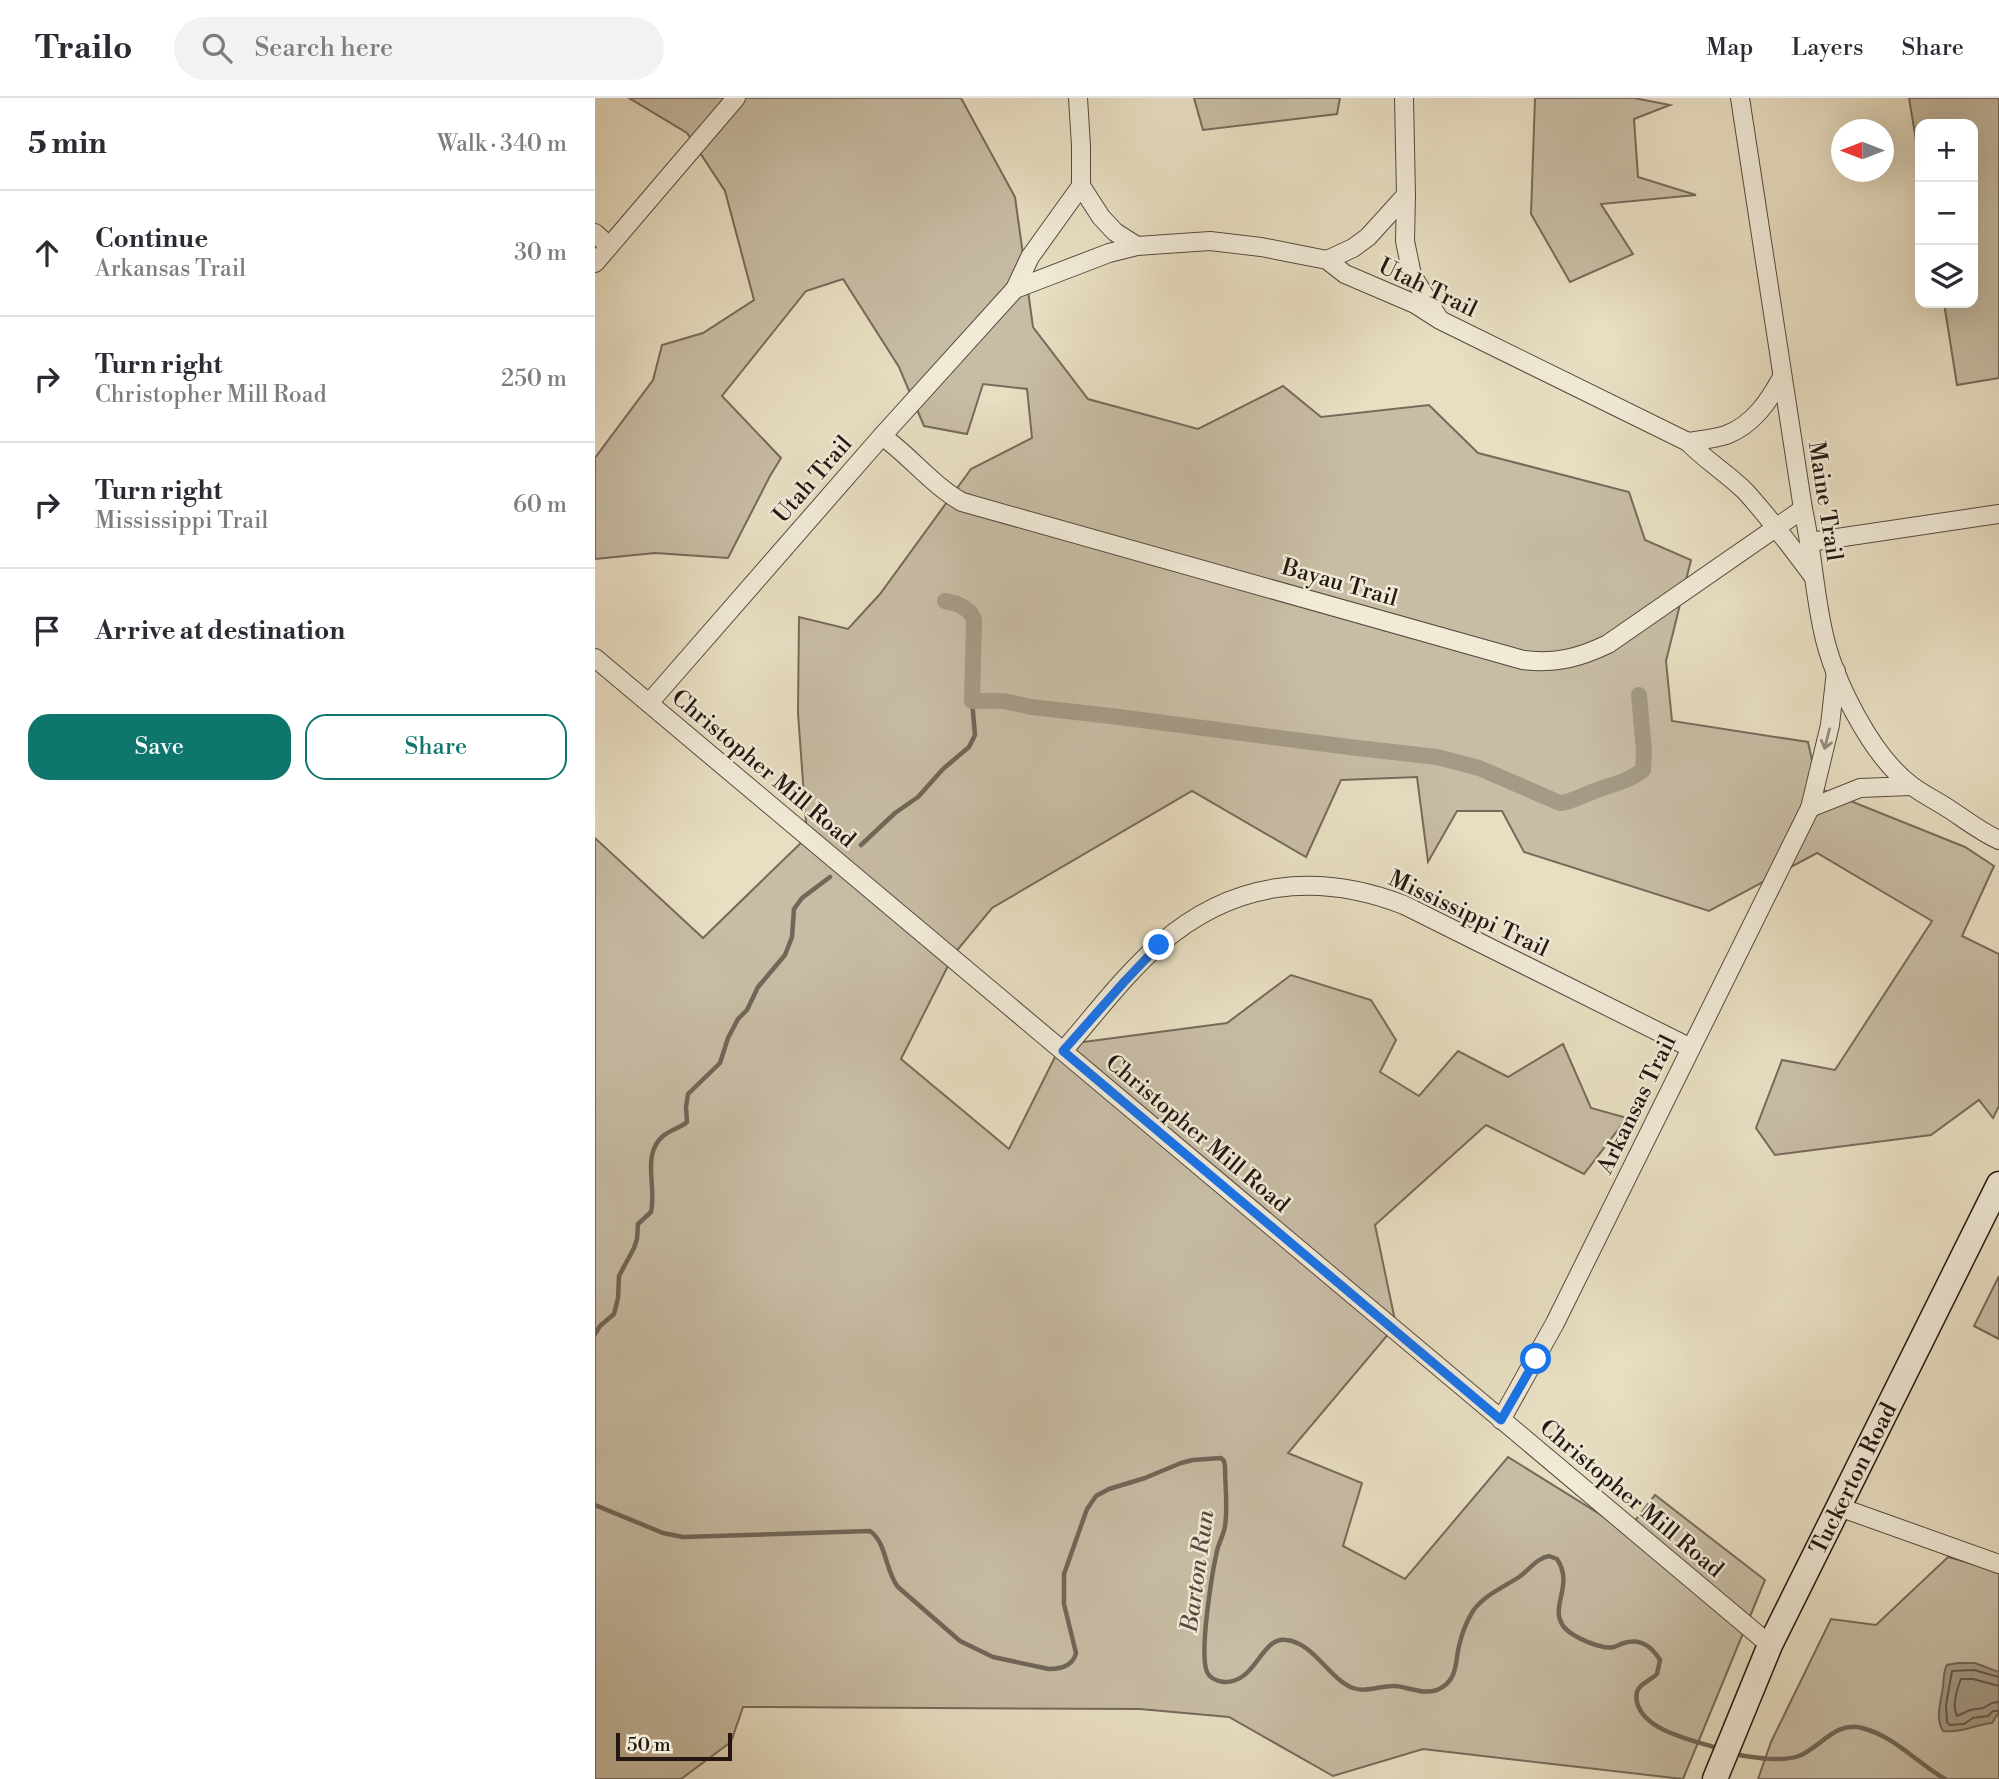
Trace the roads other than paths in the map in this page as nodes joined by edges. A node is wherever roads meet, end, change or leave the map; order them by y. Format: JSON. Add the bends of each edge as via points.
{"nodes":[{"id":1,"x":736,"y":98,"type":"edge"},
{"id":2,"x":1078,"y":98,"type":"edge"},
{"id":3,"x":1404,"y":98,"type":"edge"},
{"id":4,"x":1740,"y":98,"type":"edge"},
{"id":5,"x":1081,"y":186,"type":"junction"},
{"id":6,"x":1406,"y":195,"type":"junction"},
{"id":7,"x":595,"y":233,"type":"edge"},
{"id":8,"x":609,"y":246,"type":"junction"},
{"id":9,"x":1137,"y":246,"type":"junction"},
{"id":10,"x":1327,"y":260,"type":"junction"},
{"id":11,"x":595,"y":263,"type":"edge"},
{"id":12,"x":1015,"y":289,"type":"junction"},
{"id":13,"x":1440,"y":320,"type":"junction"},
{"id":14,"x":1783,"y":377,"type":"junction"},
{"id":15,"x":882,"y":436,"type":"junction"},
{"id":16,"x":1688,"y":442,"type":"junction"},
{"id":17,"x":1803,"y":509,"type":"junction"},
{"id":18,"x":1999,"y":514,"type":"edge"},
{"id":19,"x":1775,"y":527,"type":"junction"},
{"id":20,"x":1810,"y":542,"type":"junction"},
{"id":21,"x":1813,"y":576,"type":"junction"},
{"id":22,"x":595,"y":658,"type":"edge"},
{"id":23,"x":1836,"y":671,"type":"junction"},
{"id":24,"x":649,"y":703,"type":"junction"},
{"id":25,"x":1911,"y":786,"type":"junction"},
{"id":26,"x":1810,"y":808,"type":"junction"},
{"id":27,"x":1999,"y":840,"type":"edge"},
{"id":28,"x":1691,"y":1048,"type":"junction"},
{"id":29,"x":1063,"y":1051,"type":"junction"},
{"id":30,"x":1999,"y":1184,"type":"edge"},
{"id":31,"x":1501,"y":1420,"type":"junction"},
{"id":32,"x":1839,"y":1507,"type":"junction"},
{"id":33,"x":1999,"y":1564,"type":"edge"},
{"id":34,"x":1770,"y":1645,"type":"junction"},
{"id":35,"x":1715,"y":1779,"type":"edge"}],
"edges":[{"from":1,"to":8,"type":"street"},
{"from":2,"to":5,"type":"street"},
{"from":3,"to":6,"type":"street"},
{"from":4,"to":14,"type":"street","name":"Maine Trail"},
{"from":5,"to":9,"type":"street","via":[[1115,232]]},
{"from":5,"to":12,"type":"street","name":"Utah Trail","via":[[1030,257]]},
{"from":6,"to":10,"type":"street","via":[[1368,237]]},
{"from":6,"to":13,"type":"street","via":[[1405,241],[1412,275]]},
{"from":7,"to":8,"type":"street"},
{"from":8,"to":11,"type":"street"},
{"from":9,"to":10,"type":"street","name":"Utah Trail","via":[[1210,241]]},
{"from":9,"to":12,"type":"street","name":"Utah Trail"},
{"from":10,"to":13,"type":"street","name":"Utah Trail","via":[[1345,274],[1415,304]]},
{"from":12,"to":15,"type":"street","name":"Utah Trail"},
{"from":13,"to":16,"type":"street","name":"Utah Trail"},
{"from":14,"to":16,"type":"street","via":[[1758,414],[1743,427]]},
{"from":14,"to":17,"type":"street","name":"Maine Trail"},
{"from":15,"to":19,"type":"street","name":"Bayau Trail","via":[[962,502],[1541,662],[1576,658],[1608,644]]},
{"from":15,"to":24,"type":"street","name":"Utah Trail"},
{"from":16,"to":19,"type":"street","name":"Utah Trail","via":[[1737,484]]},
{"from":17,"to":19,"type":"street"},
{"from":17,"to":20,"type":"street","name":"Maine Trail"},
{"from":18,"to":20,"type":"street"},
{"from":19,"to":21,"type":"street","name":"Utah Trail"},
{"from":20,"to":21,"type":"street","name":"Maine Trail"},
{"from":21,"to":23,"type":"street","name":"Maine Trail"},
{"from":22,"to":24,"type":"street","name":"Christopher Mill Road"},
{"from":23,"to":25,"type":"street","name":"Maine Trail","via":[[1857,718]]},
{"from":23,"to":26,"type":"street","name":"Arkansas Trail","one_way":true,"via":[[1830,725]]},
{"from":24,"to":29,"type":"street","name":"Christopher Mill Road"},
{"from":25,"to":26,"type":"street","via":[[1860,788]]},
{"from":25,"to":27,"type":"street","name":"Maine Trail"},
{"from":26,"to":28,"type":"street","name":"Arkansas Trail"},
{"from":28,"to":29,"type":"street","name":"Mississippi Trail","via":[[1404,905],[1352,889],[1304,885],[1225,901],[1179,928],[1147,956]]},
{"from":28,"to":31,"type":"street","name":"Arkansas Trail","via":[[1555,1323]]},
{"from":29,"to":31,"type":"street","name":"Christopher Mill Road"},
{"from":30,"to":32,"type":"main road","name":"Tuckerton Road"},
{"from":31,"to":34,"type":"street","name":"Christopher Mill Road"},
{"from":32,"to":33,"type":"street"},
{"from":32,"to":34,"type":"main road","name":"Tuckerton Road"},
{"from":34,"to":35,"type":"main road","name":"Tuckerton Road"}]}
